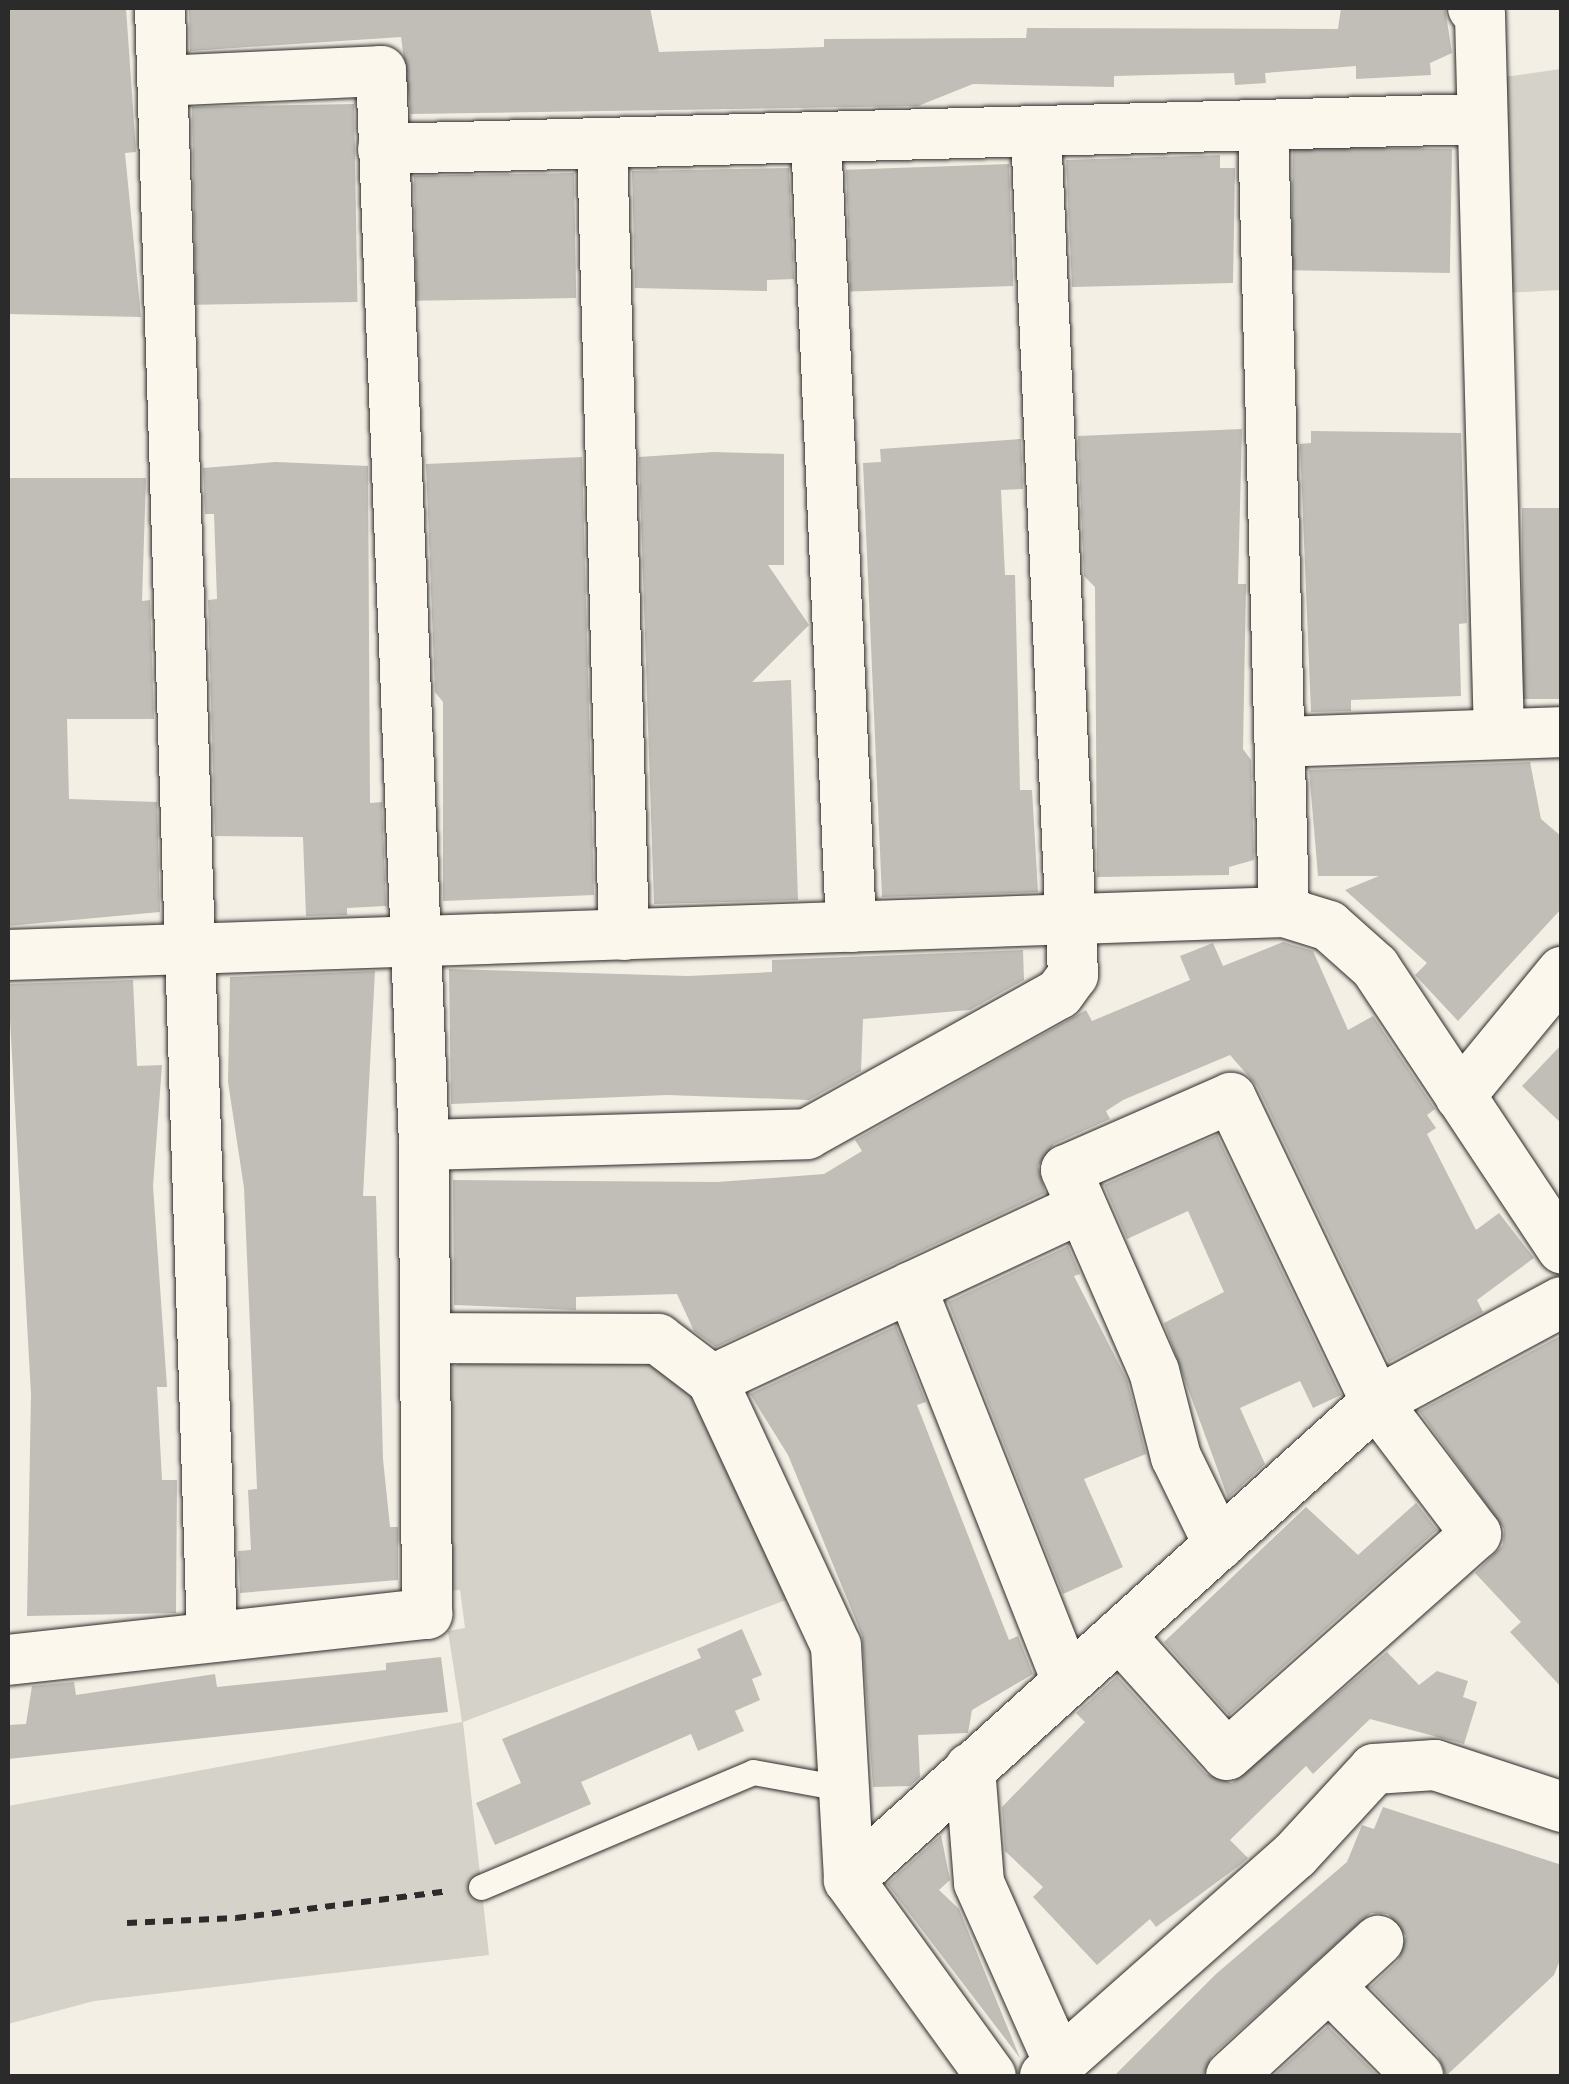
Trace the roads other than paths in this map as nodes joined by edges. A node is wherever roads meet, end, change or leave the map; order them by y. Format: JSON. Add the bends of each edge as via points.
{"nodes":[{"id":1,"x":160,"y":8,"type":"edge"},
{"id":2,"x":1473,"y":8,"type":"edge"},
{"id":3,"x":162,"y":81,"type":"junction"},
{"id":4,"x":1480,"y":119,"type":"junction"},
{"id":5,"x":1264,"y":125,"type":"junction"},
{"id":6,"x":1036,"y":131,"type":"junction"},
{"id":7,"x":816,"y":137,"type":"junction"},
{"id":8,"x":602,"y":143,"type":"junction"},
{"id":9,"x":384,"y":149,"type":"junction"},
{"id":10,"x":1562,"y":732,"type":"edge"},
{"id":11,"x":1499,"y":734,"type":"junction"},
{"id":12,"x":1280,"y":742,"type":"junction"},
{"id":13,"x":1284,"y":912,"type":"junction"},
{"id":14,"x":1070,"y":920,"type":"junction"},
{"id":15,"x":851,"y":927,"type":"junction"},
{"id":16,"x":624,"y":935,"type":"junction"},
{"id":17,"x":412,"y":942,"type":"junction"},
{"id":18,"x":190,"y":949,"type":"junction"},
{"id":19,"x":8,"y":955,"type":"edge"},
{"id":20,"x":1562,"y":972,"type":"edge"},
{"id":21,"x":1460,"y":1096,"type":"junction"},
{"id":22,"x":424,"y":1145,"type":"junction"},
{"id":23,"x":1081,"y":1208,"type":"junction"},
{"id":24,"x":1562,"y":1248,"type":"edge"},
{"id":25,"x":911,"y":1287,"type":"junction"},
{"id":26,"x":1562,"y":1302,"type":"edge"},
{"id":27,"x":426,"y":1338,"type":"junction"},
{"id":28,"x":712,"y":1380,"type":"junction"},
{"id":29,"x":1376,"y":1402,"type":"junction"},
{"id":30,"x":1219,"y":1544,"type":"junction"},
{"id":31,"x":1118,"y":1634,"type":"junction"},
{"id":32,"x":212,"y":1638,"type":"junction"},
{"id":33,"x":8,"y":1660,"type":"edge"},
{"id":34,"x":1067,"y":1681,"type":"junction"},
{"id":35,"x":970,"y":1768,"type":"junction"},
{"id":36,"x":841,"y":1788,"type":"junction"},
{"id":37,"x":1562,"y":1807,"type":"edge"},
{"id":38,"x":850,"y":1880,"type":"junction"},
{"id":39,"x":481,"y":1887,"type":"road end"},
{"id":40,"x":1378,"y":1941,"type":"dead end"},
{"id":41,"x":1330,"y":1986,"type":"junction"},
{"id":42,"x":1052,"y":2070,"type":"edge"},
{"id":43,"x":992,"y":2076,"type":"edge"},
{"id":44,"x":1232,"y":2076,"type":"edge"},
{"id":45,"x":1418,"y":2076,"type":"edge"}],
"edges":[{"from":1,"to":3,"type":"street"},
{"from":2,"to":4,"type":"street","via":[[1480,15]]},
{"from":3,"to":9,"type":"street","via":[[381,71]]},
{"from":3,"to":18,"type":"street"},
{"from":4,"to":5,"type":"street"},
{"from":4,"to":11,"type":"street"},
{"from":5,"to":6,"type":"street"},
{"from":5,"to":12,"type":"street"},
{"from":6,"to":7,"type":"street"},
{"from":6,"to":14,"type":"street"},
{"from":7,"to":8,"type":"street"},
{"from":7,"to":15,"type":"street"},
{"from":8,"to":9,"type":"street"},
{"from":8,"to":16,"type":"street"},
{"from":9,"to":17,"type":"street"},
{"from":10,"to":11,"type":"street"},
{"from":11,"to":12,"type":"street"},
{"from":12,"to":13,"type":"street"},
{"from":13,"to":14,"type":"street"},
{"from":13,"to":21,"type":"street","via":[[1329,926],[1355,945]]},
{"from":14,"to":15,"type":"street"},
{"from":14,"to":22,"type":"street","via":[[1073,975],[1059,994],[816,1131]]},
{"from":15,"to":16,"type":"street"},
{"from":16,"to":17,"type":"street"},
{"from":17,"to":18,"type":"street"},
{"from":17,"to":22,"type":"street"},
{"from":18,"to":19,"type":"street"},
{"from":18,"to":32,"type":"street"},
{"from":20,"to":21,"type":"street"},
{"from":21,"to":24,"type":"street"},
{"from":22,"to":27,"type":"street"},
{"from":23,"to":25,"type":"street"},
{"from":23,"to":29,"type":"street","via":[[1066,1170],[1232,1098]]},
{"from":23,"to":30,"type":"street","via":[[1154,1371],[1176,1457]]},
{"from":25,"to":28,"type":"street"},
{"from":25,"to":34,"type":"street"},
{"from":26,"to":29,"type":"street"},
{"from":27,"to":28,"type":"street","via":[[658,1338]]},
{"from":27,"to":32,"type":"street","via":[[427,1614]]},
{"from":28,"to":36,"type":"street","via":[[836,1646]]},
{"from":29,"to":30,"type":"street"},
{"from":29,"to":31,"type":"street","via":[[1476,1534],[1227,1755]]},
{"from":30,"to":31,"type":"street"},
{"from":31,"to":34,"type":"street"},
{"from":32,"to":33,"type":"street"},
{"from":34,"to":35,"type":"street"},
{"from":35,"to":38,"type":"street"},
{"from":35,"to":42,"type":"street","via":[[978,1883]]},
{"from":36,"to":38,"type":"street"},
{"from":36,"to":39,"type":"lane","via":[[753,1772]]},
{"from":37,"to":42,"type":"street","via":[[1434,1765],[1374,1769],[1295,1856]]},
{"from":38,"to":43,"type":"street"},
{"from":40,"to":41,"type":"street"},
{"from":41,"to":44,"type":"street"},
{"from":41,"to":45,"type":"street"}]}
